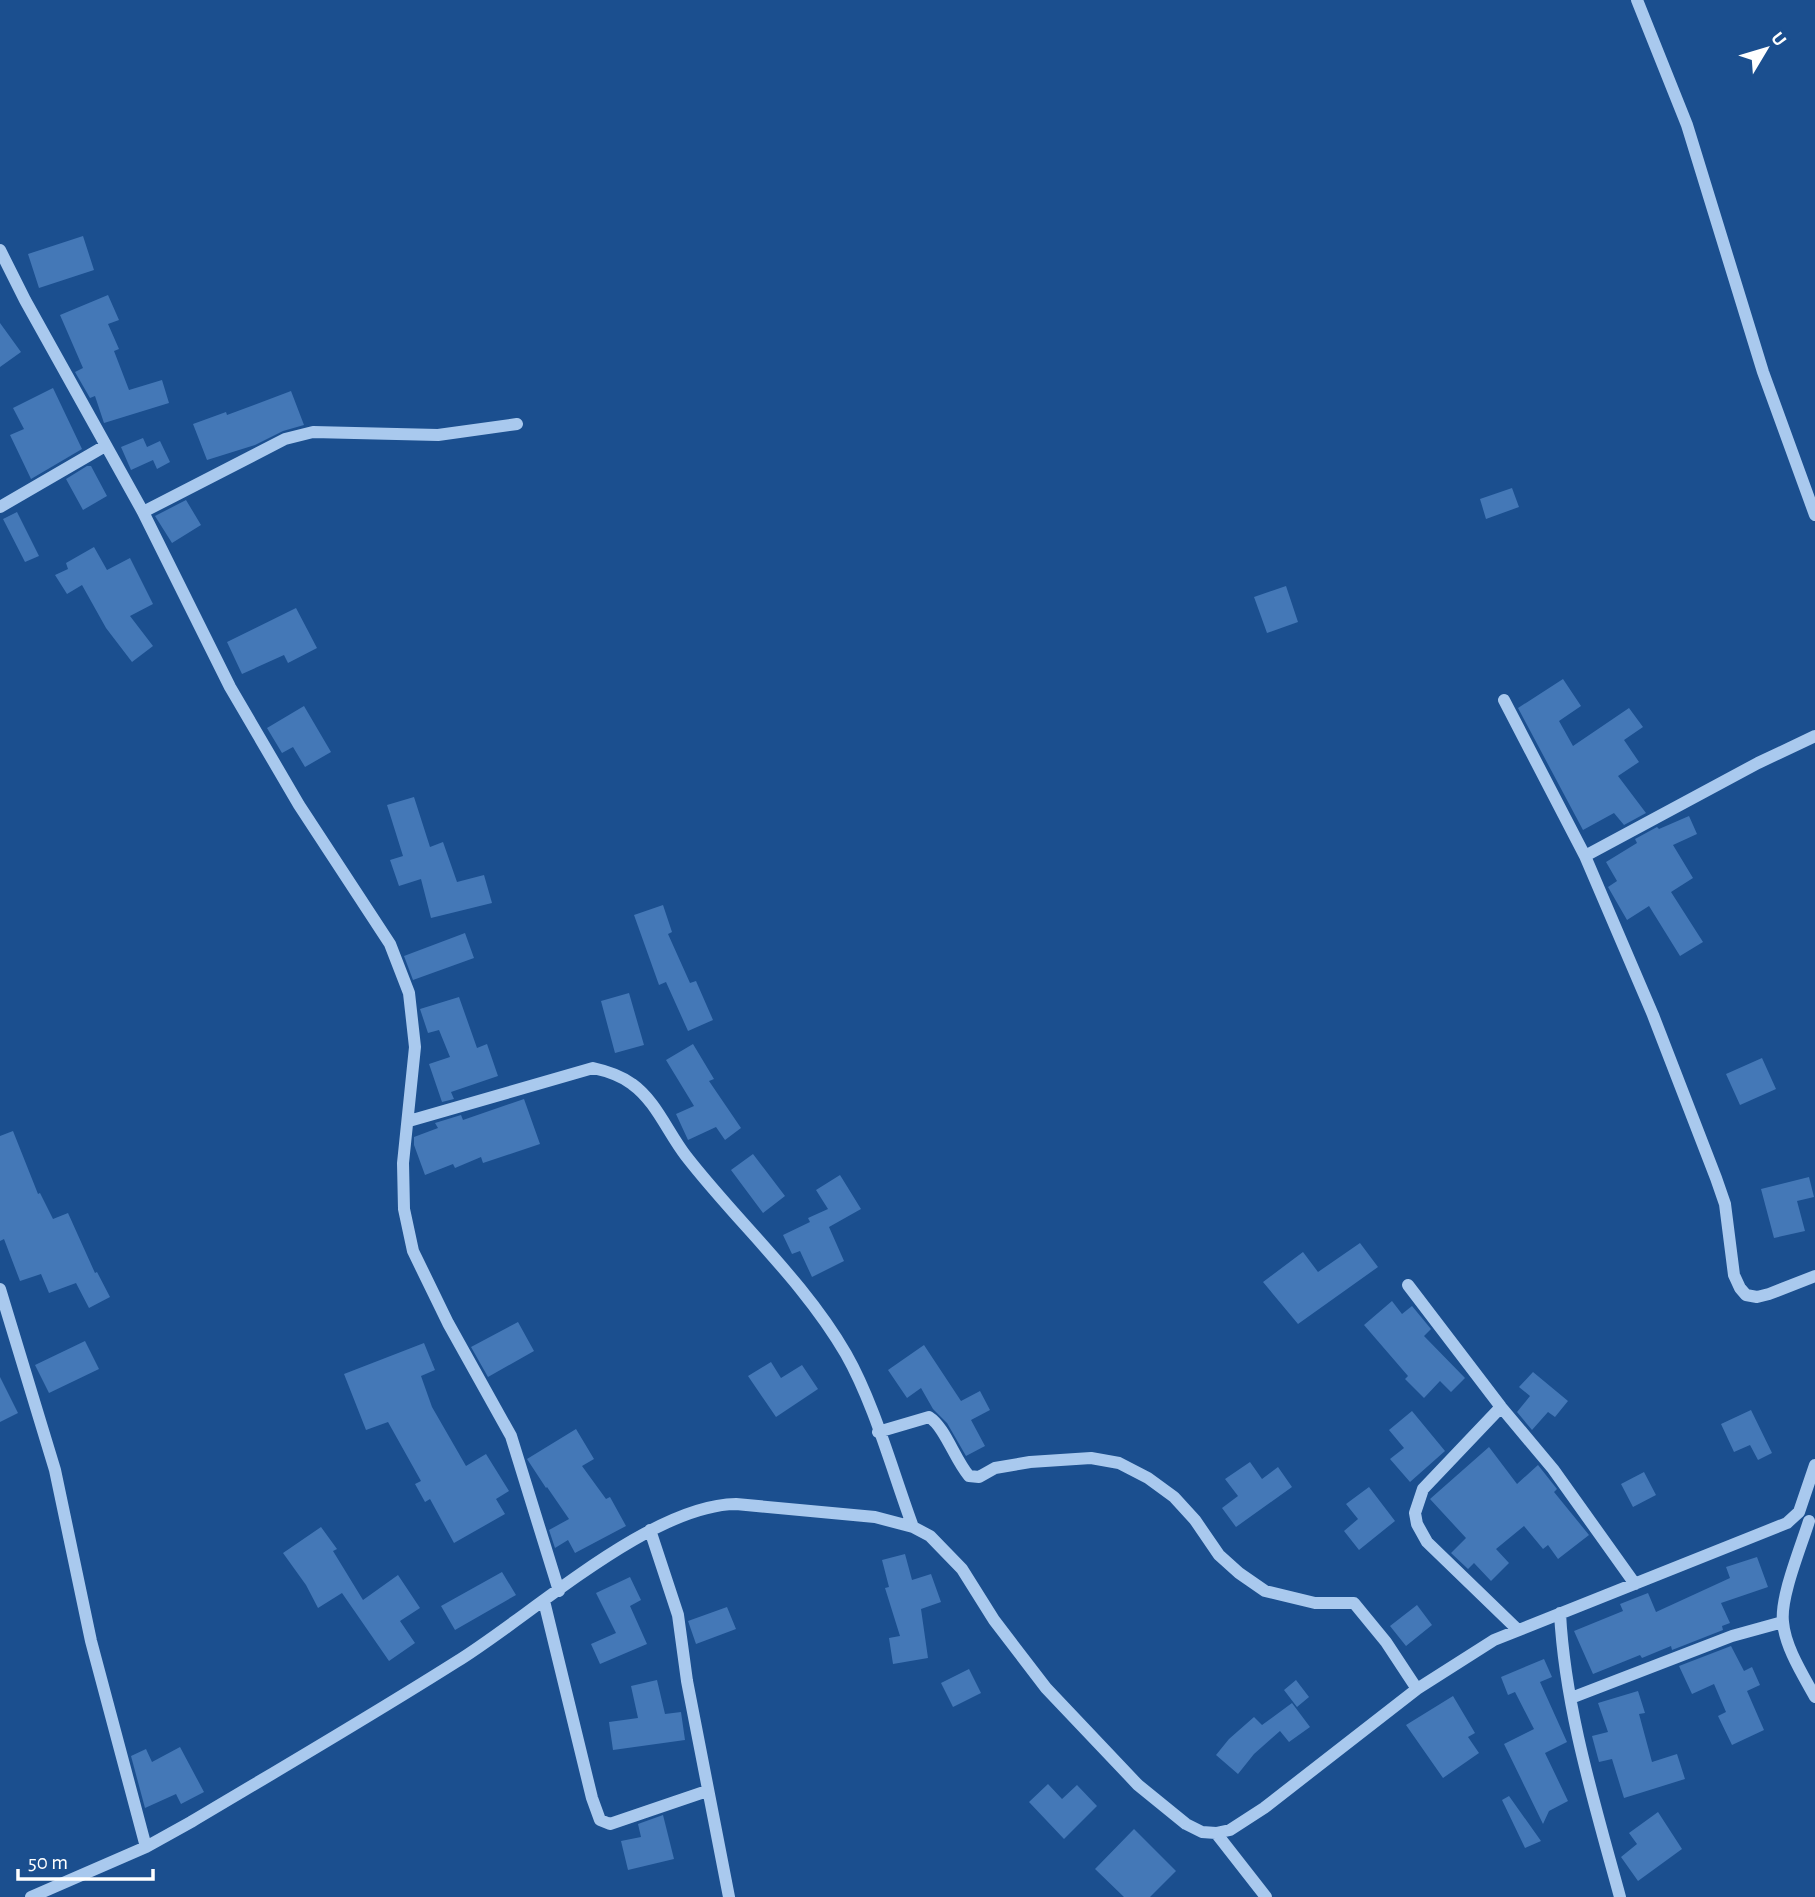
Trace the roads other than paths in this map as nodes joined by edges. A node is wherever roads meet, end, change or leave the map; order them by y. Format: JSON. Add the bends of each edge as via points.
{"nodes":[{"id":1,"x":1637,"y":0,"type":"edge"},
{"id":2,"x":0,"y":250,"type":"edge"},
{"id":3,"x":517,"y":424,"type":"dead end"},
{"id":4,"x":105,"y":446,"type":"junction"},
{"id":5,"x":0,"y":507,"type":"edge"},
{"id":6,"x":143,"y":512,"type":"junction"},
{"id":7,"x":1815,"y":515,"type":"edge"},
{"id":8,"x":1504,"y":700,"type":"dead end"},
{"id":9,"x":1815,"y":736,"type":"edge"},
{"id":10,"x":1585,"y":856,"type":"junction"},
{"id":11,"x":409,"y":1121,"type":"junction"},
{"id":12,"x":1815,"y":1276,"type":"edge"},
{"id":13,"x":1408,"y":1285,"type":"dead end"},
{"id":14,"x":0,"y":1289,"type":"edge"},
{"id":15,"x":1501,"y":1407,"type":"junction"},
{"id":16,"x":878,"y":1432,"type":"junction"},
{"id":17,"x":1815,"y":1465,"type":"edge"},
{"id":18,"x":1794,"y":1518,"type":"junction"},
{"id":19,"x":1812,"y":1521,"type":"edge"},
{"id":20,"x":913,"y":1527,"type":"junction"},
{"id":21,"x":650,"y":1531,"type":"junction"},
{"id":22,"x":1635,"y":1584,"type":"junction"},
{"id":23,"x":559,"y":1591,"type":"junction"},
{"id":24,"x":544,"y":1601,"type":"junction"},
{"id":25,"x":1560,"y":1613,"type":"junction"},
{"id":26,"x":1783,"y":1622,"type":"junction"},
{"id":27,"x":1518,"y":1630,"type":"junction"},
{"id":28,"x":1417,"y":1689,"type":"junction"},
{"id":29,"x":1815,"y":1697,"type":"edge"},
{"id":30,"x":1571,"y":1698,"type":"junction"},
{"id":31,"x":707,"y":1791,"type":"junction"},
{"id":32,"x":1216,"y":1833,"type":"junction"},
{"id":33,"x":146,"y":1847,"type":"junction"},
{"id":34,"x":31,"y":1897,"type":"edge"},
{"id":35,"x":729,"y":1897,"type":"edge"},
{"id":36,"x":1266,"y":1897,"type":"edge"},
{"id":37,"x":1620,"y":1897,"type":"edge"}],
"edges":[{"from":1,"to":7,"type":"street","via":[[1687,124],[1763,372]]},
{"from":2,"to":4,"type":"street"},
{"from":3,"to":6,"type":"street","via":[[438,435],[313,432],[285,439]]},
{"from":4,"to":5,"type":"street"},
{"from":4,"to":6,"type":"street"},
{"from":6,"to":11,"type":"street","via":[[230,687],[299,805],[390,944],[409,993],[415,1047]]},
{"from":8,"to":10,"type":"street"},
{"from":9,"to":10,"type":"street"},
{"from":10,"to":12,"type":"street","via":[[1716,1178],[1740,1288],[1757,1297]]},
{"from":11,"to":16,"type":"street","via":[[593,1068],[612,1072],[634,1085],[685,1154],[820,1313],[847,1356]]},
{"from":11,"to":23,"type":"street","via":[[402,1163],[404,1209],[413,1251],[511,1436]]},
{"from":13,"to":15,"type":"street"},
{"from":14,"to":33,"type":"street","via":[[55,1469],[92,1641]]},
{"from":15,"to":22,"type":"street","via":[[1553,1469]]},
{"from":15,"to":27,"type":"street","via":[[1423,1489],[1415,1513],[1427,1542]]},
{"from":16,"to":20,"type":"street"},
{"from":16,"to":28,"type":"street","via":[[929,1417],[969,1476],[1030,1462],[1091,1458],[1119,1463],[1174,1497],[1219,1555],[1265,1591],[1315,1603],[1354,1603]]},
{"from":17,"to":18,"type":"street"},
{"from":18,"to":19,"type":"street"},
{"from":18,"to":22,"type":"street"},
{"from":19,"to":26,"type":"street","via":[[1783,1606]]},
{"from":20,"to":21,"type":"street","via":[[875,1517],[727,1504],[698,1509]]},
{"from":20,"to":32,"type":"street","via":[[949,1554],[1046,1688],[1138,1785],[1186,1824]]},
{"from":21,"to":23,"type":"street"},
{"from":21,"to":31,"type":"street","via":[[678,1615]]},
{"from":22,"to":25,"type":"street"},
{"from":23,"to":24,"type":"street"},
{"from":24,"to":31,"type":"street","via":[[600,1820],[610,1824]]},
{"from":24,"to":33,"type":"street","via":[[459,1661]]},
{"from":25,"to":27,"type":"street"},
{"from":25,"to":30,"type":"street"},
{"from":26,"to":29,"type":"street","via":[[1788,1643]]},
{"from":26,"to":30,"type":"street","via":[[1732,1636]]},
{"from":27,"to":28,"type":"street","via":[[1474,1651]]},
{"from":28,"to":32,"type":"street","via":[[1264,1808],[1230,1830]]},
{"from":30,"to":37,"type":"street"},
{"from":31,"to":35,"type":"street"},
{"from":32,"to":36,"type":"street"},
{"from":33,"to":34,"type":"street"}]}
